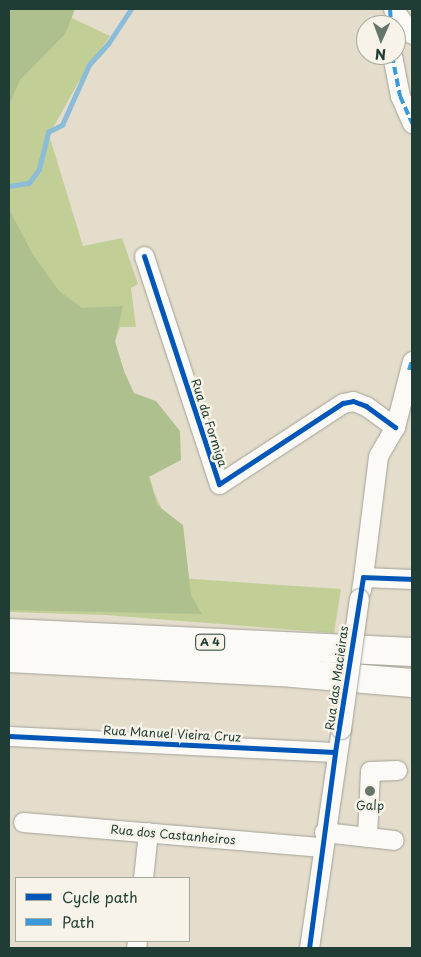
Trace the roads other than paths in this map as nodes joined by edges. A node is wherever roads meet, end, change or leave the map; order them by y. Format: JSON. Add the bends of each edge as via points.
{"nodes":[{"id":1,"x":392,"y":9,"type":"edge"},
{"id":2,"x":412,"y":34,"type":"edge"},
{"id":3,"x":394,"y":65,"type":"edge"},
{"id":4,"x":412,"y":123,"type":"edge"},
{"id":5,"x":144,"y":256,"type":"dead end"},
{"id":6,"x":410,"y":366,"type":"edge"},
{"id":7,"x":412,"y":412,"type":"edge"},
{"id":8,"x":395,"y":427,"type":"junction"},
{"id":9,"x":363,"y":577,"type":"junction"},
{"id":10,"x":412,"y":579,"type":"edge"},
{"id":11,"x":9,"y":633,"type":"edge"},
{"id":12,"x":412,"y":652,"type":"edge"},
{"id":13,"x":9,"y":658,"type":"edge"},
{"id":14,"x":412,"y":683,"type":"edge"},
{"id":15,"x":9,"y":736,"type":"edge"},
{"id":16,"x":335,"y":752,"type":"junction"},
{"id":17,"x":397,"y":770,"type":"dead end"},
{"id":18,"x":24,"y":822,"type":"dead end"},
{"id":19,"x":148,"y":832,"type":"junction"},
{"id":20,"x":367,"y":837,"type":"junction"},
{"id":21,"x":323,"y":839,"type":"junction"},
{"id":22,"x":394,"y":840,"type":"dead end"},
{"id":23,"x":143,"y":877,"type":"edge"},
{"id":24,"x":309,"y":948,"type":"edge"}],
"edges":[{"from":1,"to":2,"type":"street"},
{"from":3,"to":4,"type":"street","via":[[400,96]]},
{"from":5,"to":8,"type":"street","name":"Rua da Formiga","via":[[219,484],[343,403],[353,401],[366,406]]},
{"from":6,"to":8,"type":"street"},
{"from":7,"to":8,"type":"street"},
{"from":8,"to":9,"type":"street","via":[[378,456]]},
{"from":9,"to":10,"type":"street"},
{"from":9,"to":16,"type":"street","name":"Rua das Macieiras","bridge":true},
{"from":11,"to":12,"type":"highway","number":"A 4"},
{"from":13,"to":14,"type":"highway","number":"A 4","via":[[292,673]]},
{"from":15,"to":16,"type":"street","name":"Rua Manuel Vieira Cruz"},
{"from":16,"to":21,"type":"street","name":"Rua das Macieiras"},
{"from":17,"to":20,"type":"street","via":[[370,771]]},
{"from":18,"to":19,"type":"street","name":"Rua dos Castanheiros"},
{"from":19,"to":21,"type":"street","name":"Rua dos Castanheiros"},
{"from":19,"to":23,"type":"street"},
{"from":20,"to":21,"type":"street","name":"Rua dos Castanheiros"},
{"from":20,"to":22,"type":"street","name":"Rua dos Castanheiros"},
{"from":21,"to":24,"type":"street","name":"Rua das Macieiras"}]}
